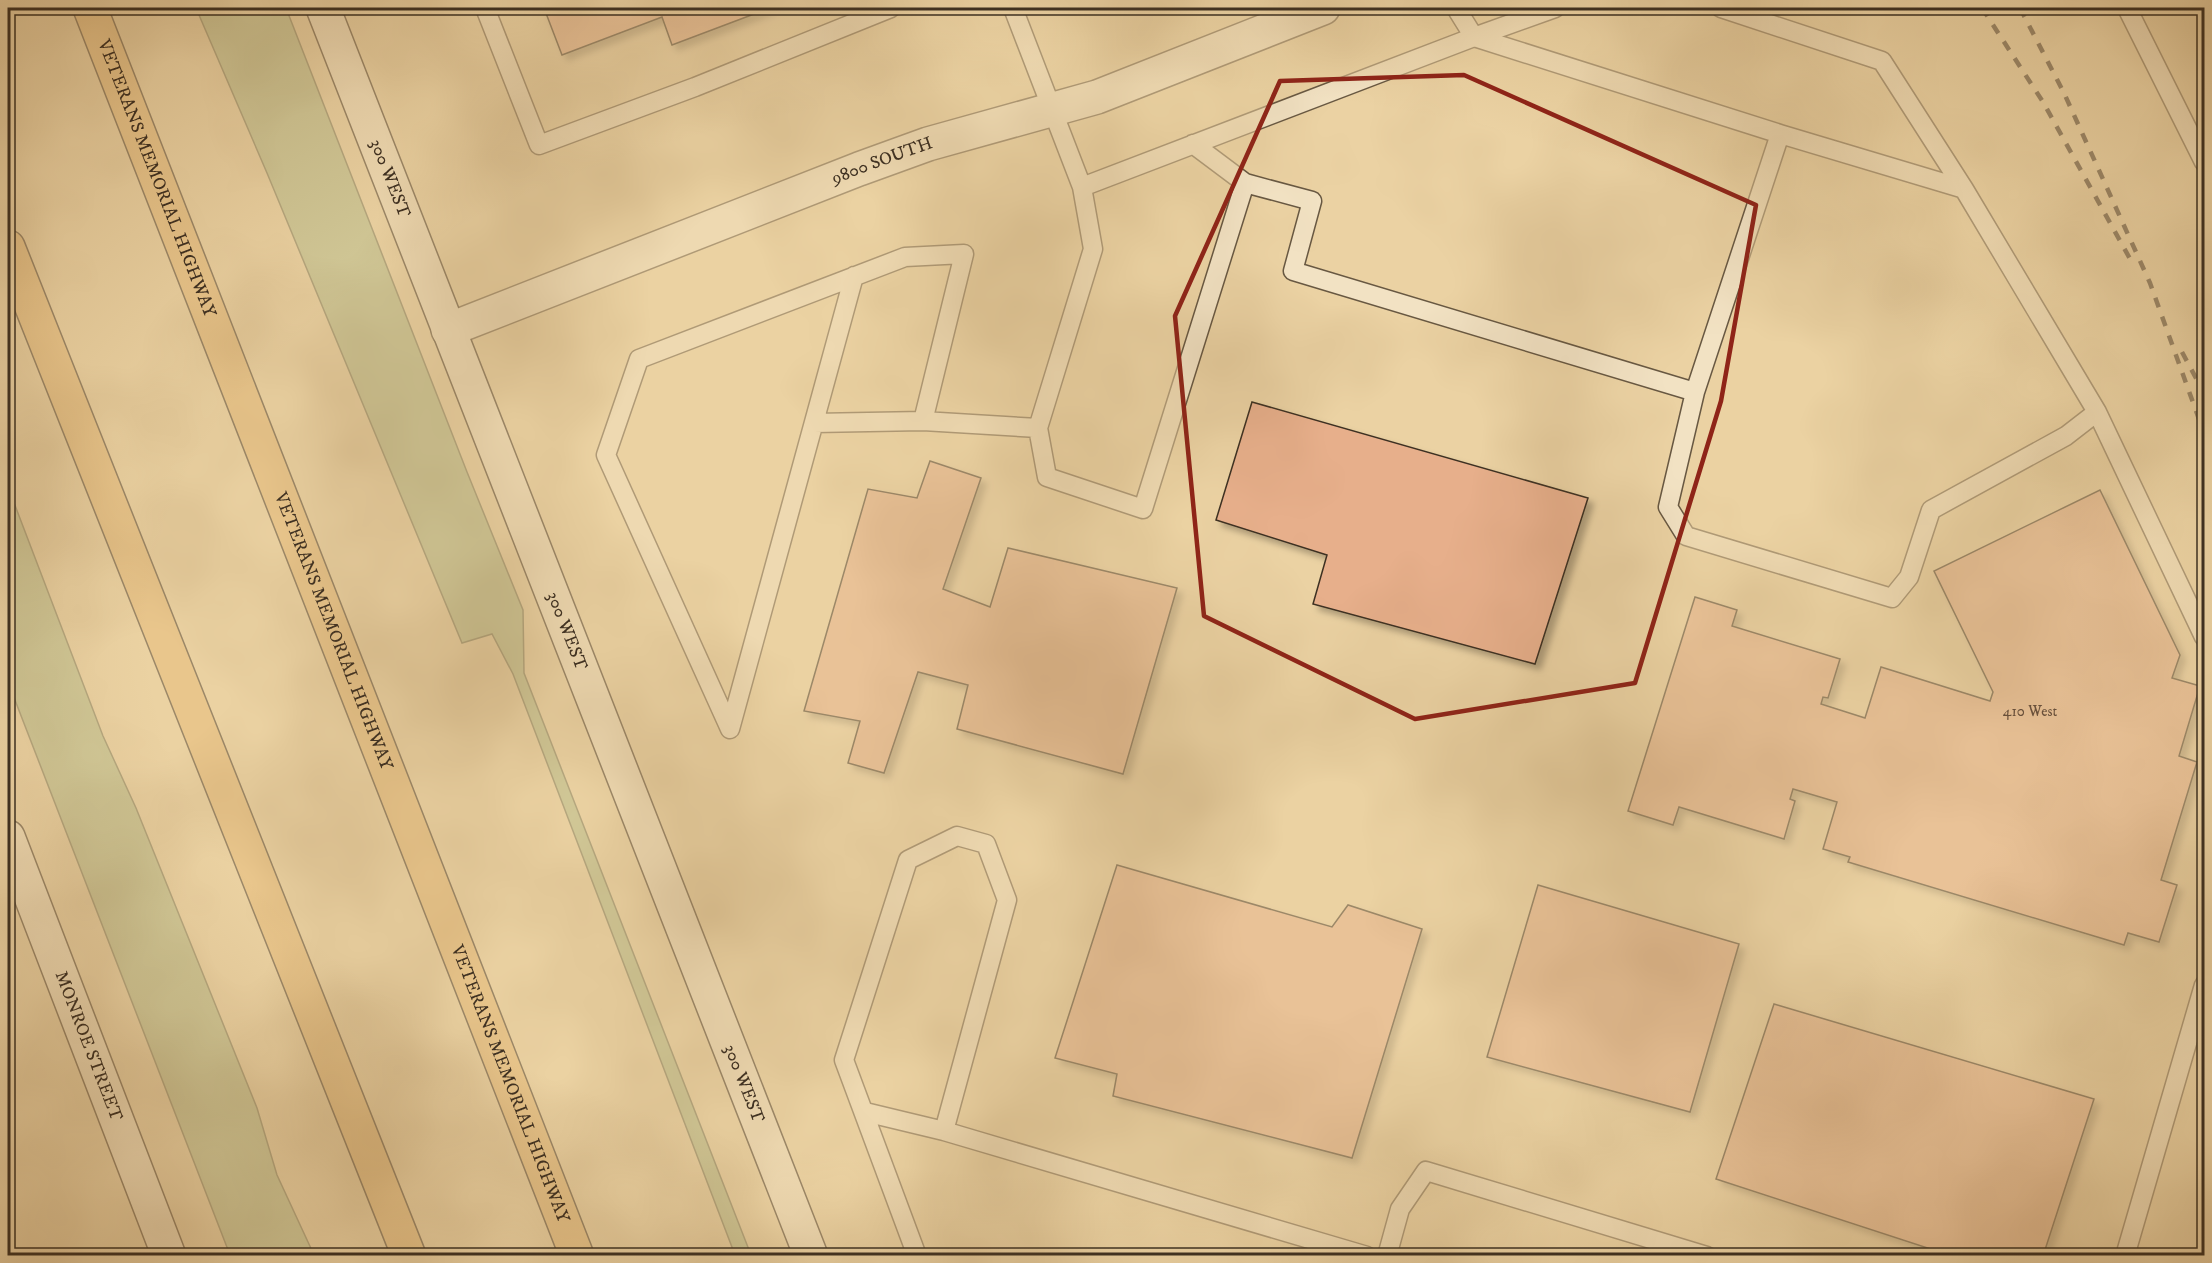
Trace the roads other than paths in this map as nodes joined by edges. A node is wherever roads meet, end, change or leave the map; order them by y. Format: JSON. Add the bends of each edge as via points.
{"nodes":[{"id":1,"x":90,"y":8,"type":"edge"},
{"id":2,"x":324,"y":8,"type":"edge"},
{"id":3,"x":485,"y":8,"type":"edge"},
{"id":4,"x":891,"y":8,"type":"edge"},
{"id":5,"x":1013,"y":8,"type":"edge"},
{"id":6,"x":1323,"y":8,"type":"edge"},
{"id":7,"x":1456,"y":8,"type":"edge"},
{"id":8,"x":1555,"y":8,"type":"edge"},
{"id":9,"x":1721,"y":8,"type":"edge"},
{"id":10,"x":2127,"y":8,"type":"edge"},
{"id":11,"x":1474,"y":37,"type":"junction"},
{"id":12,"x":1052,"y":109,"type":"junction"},
{"id":13,"x":1780,"y":134,"type":"junction"},
{"id":14,"x":1193,"y":144,"type":"junction"},
{"id":15,"x":2205,"y":162,"type":"edge"},
{"id":16,"x":1245,"y":183,"type":"junction"},
{"id":17,"x":1082,"y":187,"type":"junction"},
{"id":18,"x":1964,"y":189,"type":"junction"},
{"id":19,"x":8,"y":247,"type":"edge"},
{"id":20,"x":854,"y":276,"type":"junction"},
{"id":21,"x":448,"y":330,"type":"junction"},
{"id":22,"x":1695,"y":392,"type":"junction"},
{"id":23,"x":2097,"y":412,"type":"junction"},
{"id":24,"x":922,"y":421,"type":"junction"},
{"id":25,"x":814,"y":423,"type":"junction"},
{"id":26,"x":1038,"y":428,"type":"junction"},
{"id":27,"x":2205,"y":637,"type":"edge"},
{"id":28,"x":8,"y":837,"type":"edge"},
{"id":29,"x":2205,"y":985,"type":"edge"},
{"id":30,"x":865,"y":1112,"type":"junction"},
{"id":31,"x":944,"y":1131,"type":"junction"},
{"id":32,"x":169,"y":1256,"type":"edge"},
{"id":33,"x":409,"y":1256,"type":"edge"},
{"id":34,"x":577,"y":1256,"type":"edge"},
{"id":35,"x":810,"y":1256,"type":"edge"},
{"id":36,"x":917,"y":1256,"type":"edge"},
{"id":37,"x":1367,"y":1256,"type":"edge"},
{"id":38,"x":1387,"y":1256,"type":"edge"},
{"id":39,"x":1707,"y":1256,"type":"edge"},
{"id":40,"x":2125,"y":1256,"type":"edge"}],
"edges":[{"from":1,"to":34,"type":"highway","name":"VETERANS MEMORIAL HIGHWAY"},
{"from":2,"to":21,"type":"street","name":"300 WEST"},
{"from":3,"to":4,"type":"lane","via":[[539,145]]},
{"from":5,"to":12,"type":"lane"},
{"from":6,"to":12,"type":"street","name":"9800 SOUTH","via":[[1097,97]]},
{"from":7,"to":11,"type":"lane"},
{"from":8,"to":11,"type":"lane"},
{"from":9,"to":18,"type":"lane","via":[[1882,61]]},
{"from":10,"to":15,"type":"lane"},
{"from":11,"to":13,"type":"lane"},
{"from":11,"to":14,"type":"lane"},
{"from":12,"to":17,"type":"lane"},
{"from":12,"to":21,"type":"street","name":"9800 SOUTH","via":[[869,165]]},
{"from":13,"to":18,"type":"lane"},
{"from":13,"to":22,"type":"lane"},
{"from":14,"to":16,"type":"lane"},
{"from":14,"to":17,"type":"lane"},
{"from":16,"to":22,"type":"lane","via":[[1312,201],[1293,271]]},
{"from":16,"to":26,"type":"lane","via":[[1143,509],[1047,477]]},
{"from":17,"to":26,"type":"lane","via":[[1093,249]]},
{"from":18,"to":23,"type":"lane"},
{"from":19,"to":33,"type":"highway"},
{"from":20,"to":24,"type":"lane","via":[[905,256],[964,254]]},
{"from":20,"to":25,"type":"lane"},
{"from":20,"to":25,"type":"lane","via":[[639,359],[606,455],[730,729]]},
{"from":21,"to":35,"type":"street","name":"300 WEST"},
{"from":22,"to":23,"type":"lane","via":[[1668,507],[1686,536],[1892,598],[1909,577],[1931,510],[2066,436]]},
{"from":23,"to":27,"type":"lane"},
{"from":24,"to":25,"type":"lane"},
{"from":24,"to":26,"type":"lane"},
{"from":28,"to":32,"type":"street","name":"MONROE STREET"},
{"from":29,"to":40,"type":"lane"},
{"from":30,"to":31,"type":"lane"},
{"from":30,"to":31,"type":"lane","via":[[844,1060],[908,860],[957,836],[986,844],[1007,900]]},
{"from":30,"to":36,"type":"lane"},
{"from":31,"to":37,"type":"lane"},
{"from":38,"to":39,"type":"lane","via":[[1400,1209],[1426,1171]]}]}
